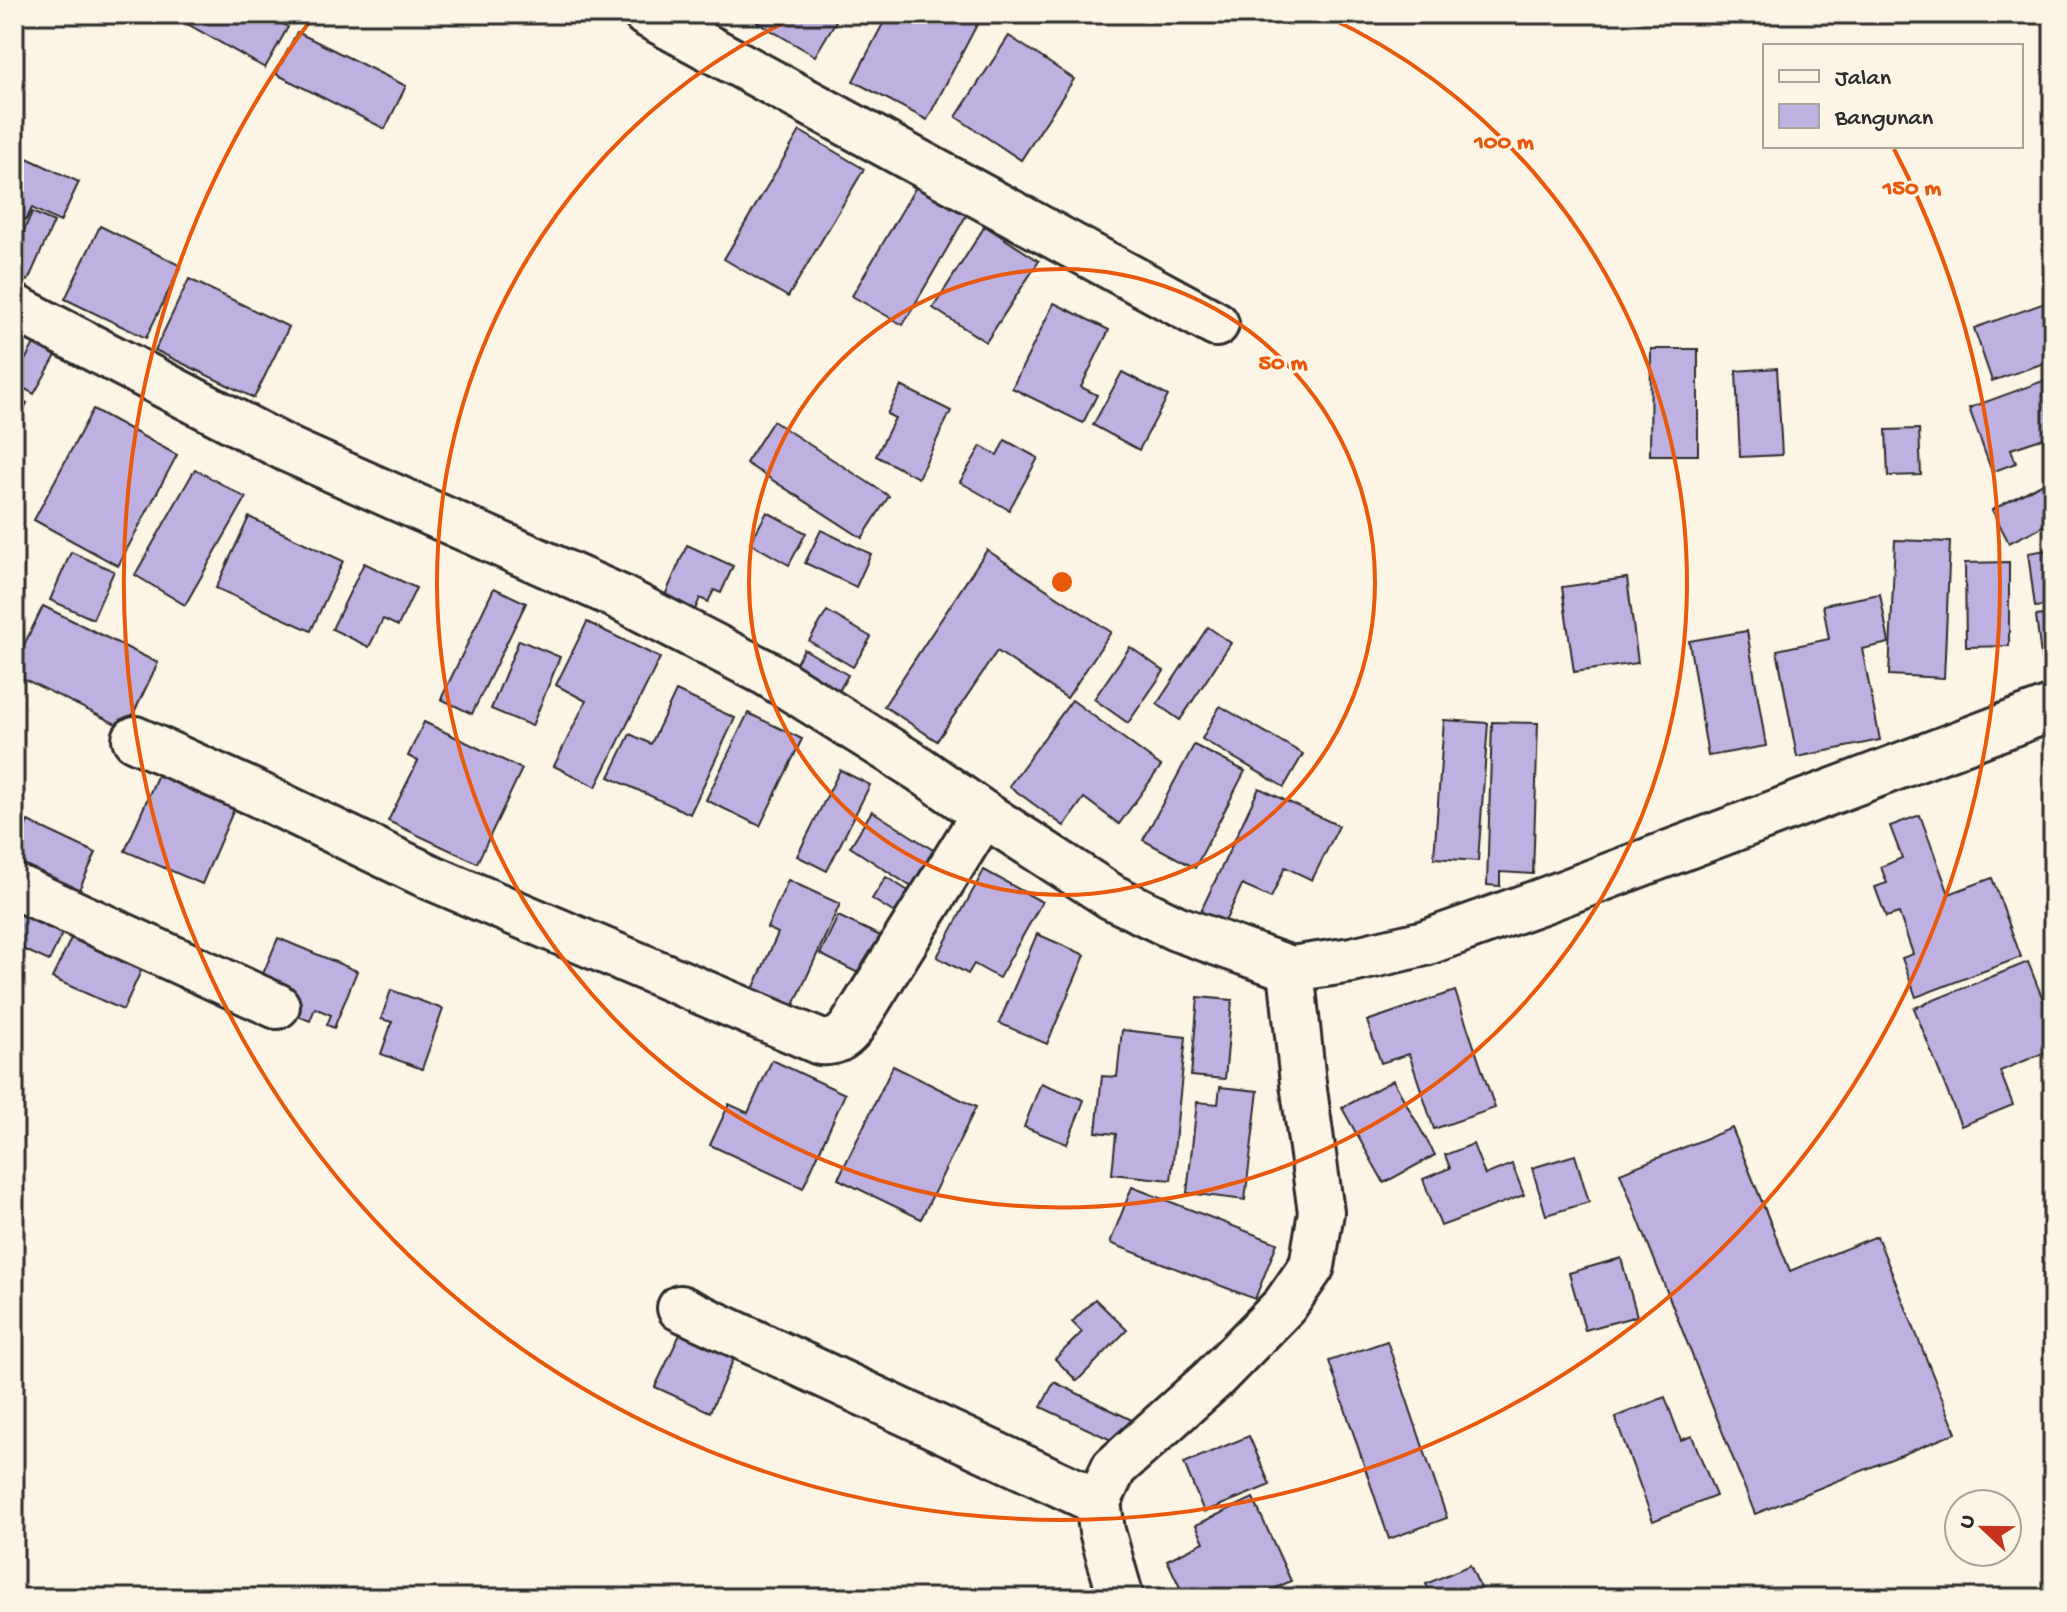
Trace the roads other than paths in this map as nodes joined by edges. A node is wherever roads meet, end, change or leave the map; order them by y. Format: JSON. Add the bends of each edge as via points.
{"nodes":[{"id":1,"x":646,"y":14,"type":"edge"},
{"id":2,"x":14,"y":307,"type":"edge"},
{"id":3,"x":1216,"y":324,"type":"dead end"},
{"id":4,"x":2053,"y":708,"type":"edge"},
{"id":5,"x":135,"y":739,"type":"dead end"},
{"id":6,"x":984,"y":814,"type":"junction"},
{"id":7,"x":14,"y":886,"type":"edge"},
{"id":8,"x":1291,"y":969,"type":"junction"},
{"id":9,"x":277,"y":1006,"type":"dead end"},
{"id":10,"x":680,"y":1308,"type":"dead end"},
{"id":11,"x":1098,"y":1502,"type":"junction"},
{"id":12,"x":1121,"y":1598,"type":"edge"}],
"edges":[{"from":1,"to":3,"type":"street"},
{"from":2,"to":6,"type":"street","via":[[289,450],[617,596],[768,674]]},
{"from":4,"to":8,"type":"street","via":[[1425,943]]},
{"from":5,"to":6,"type":"street","via":[[428,876],[831,1043],[851,1028]]},
{"from":6,"to":8,"type":"street","via":[[1112,897],[1176,928]]},
{"from":7,"to":9,"type":"street"},
{"from":8,"to":11,"type":"street","via":[[1321,1212],[1312,1266],[1285,1305],[1212,1380],[1114,1468]]},
{"from":10,"to":11,"type":"street"},
{"from":11,"to":12,"type":"street"}]}
